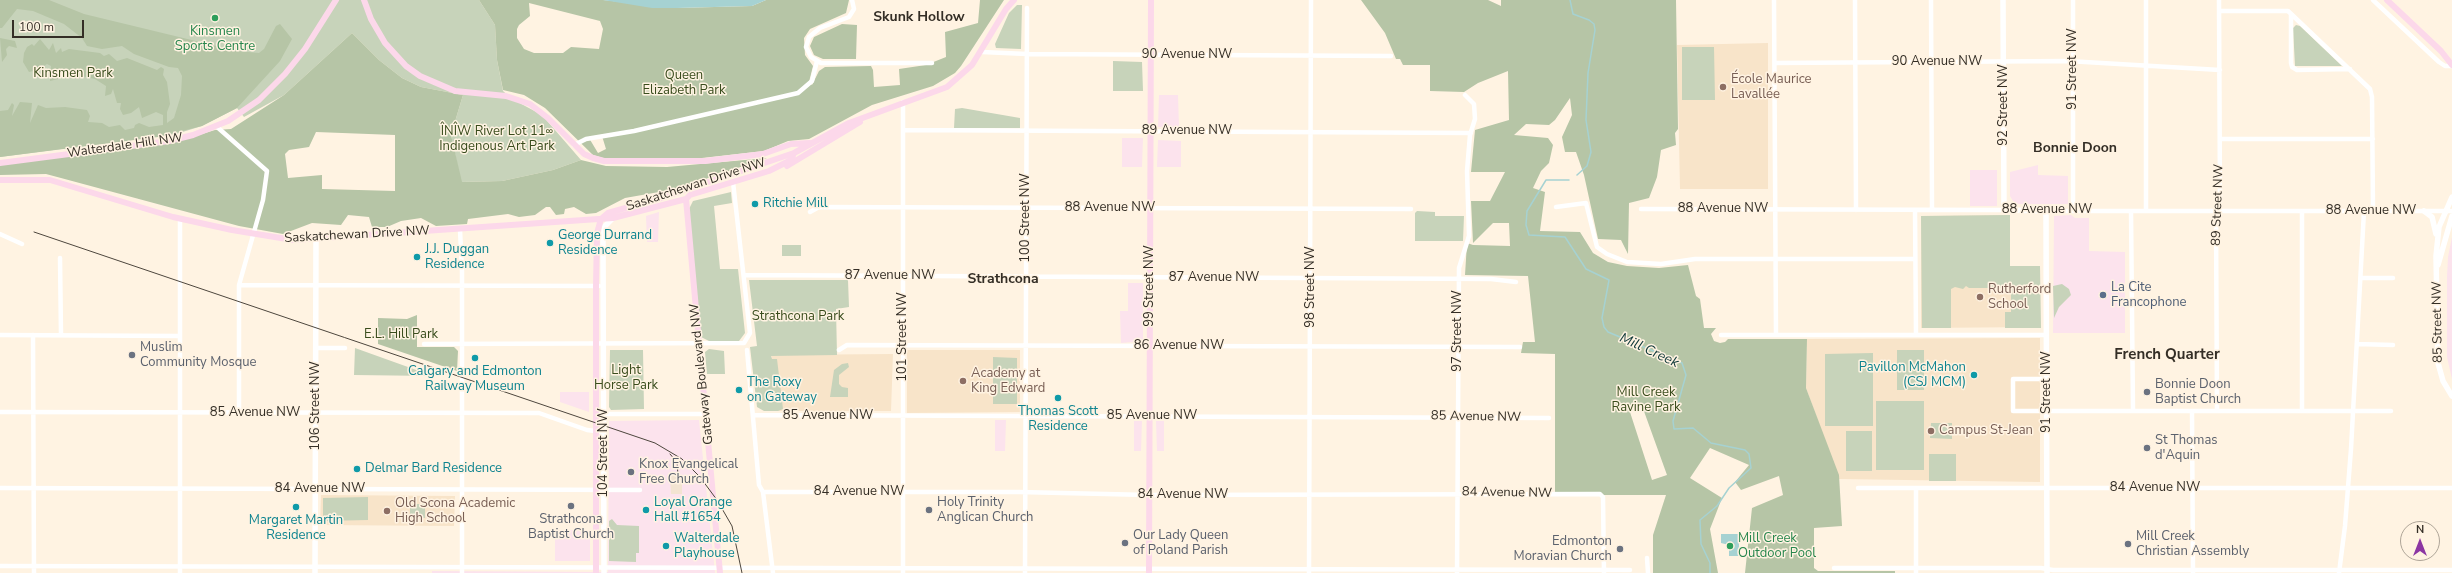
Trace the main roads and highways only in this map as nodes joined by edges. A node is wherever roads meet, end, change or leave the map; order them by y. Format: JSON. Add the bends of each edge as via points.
{"nodes":[{"id":1,"x":336,"y":0,"type":"edge"},
{"id":2,"x":364,"y":0,"type":"edge"},
{"id":3,"x":1014,"y":0,"type":"edge"},
{"id":4,"x":1151,"y":0,"type":"edge"},
{"id":5,"x":2386,"y":0,"type":"edge"},
{"id":6,"x":2440,"y":51,"type":"junction"},
{"id":7,"x":2452,"y":58,"type":"edge"},
{"id":8,"x":2452,"y":65,"type":"edge"},
{"id":9,"x":868,"y":117,"type":"junction"},
{"id":10,"x":815,"y":142,"type":"junction"},
{"id":11,"x":787,"y":146,"type":"junction"},
{"id":12,"x":794,"y":153,"type":"junction"},
{"id":13,"x":0,"y":163,"type":"edge"},
{"id":14,"x":769,"y":171,"type":"junction"},
{"id":15,"x":0,"y":180,"type":"edge"},
{"id":16,"x":661,"y":198,"type":"junction"},
{"id":17,"x":686,"y":199,"type":"junction"},
{"id":18,"x":584,"y":219,"type":"junction"},
{"id":19,"x":601,"y":219,"type":"junction"},
{"id":20,"x":597,"y":233,"type":"junction"},
{"id":21,"x":596,"y":570,"type":"edge"},
{"id":22,"x":720,"y":570,"type":"edge"},
{"id":23,"x":1149,"y":571,"type":"edge"}],
"edges":[{"from":1,"to":13,"type":"main road","name":"Walterdale Hill NW","via":[[305,49],[277,82],[249,108],[216,126],[169,141]]},
{"from":2,"to":11,"type":"main road","via":[[381,38],[412,71],[455,91],[522,100],[537,108],[584,154],[604,161],[689,162],[762,154]]},
{"from":3,"to":9,"type":"main road","name":"Saskatchewan Drive NW","via":[[1006,8],[982,52],[965,74],[948,87]]},
{"from":4,"to":23,"type":"main road","name":"99 Street NW"},
{"from":5,"to":6,"type":"main road"},
{"from":6,"to":7,"type":"main road"},
{"from":6,"to":8,"type":"main road"},
{"from":9,"to":10,"type":"main road","name":"Saskatchewan Drive NW","via":[[849,123]]},
{"from":9,"to":14,"type":"main road","name":"Saskatchewan Drive NW","via":[[784,168]]},
{"from":10,"to":11,"type":"main road"},
{"from":10,"to":12,"type":"main road","name":"Saskatchewan Drive NW"},
{"from":11,"to":12,"type":"main road","via":[[792,148]]},
{"from":12,"to":14,"type":"main road","name":"Saskatchewan Drive NW","via":[[791,160]]},
{"from":12,"to":16,"type":"main road","name":"Saskatchewan Drive NW"},
{"from":14,"to":17,"type":"main road","name":"Saskatchewan Drive NW","via":[[690,195]]},
{"from":15,"to":18,"type":"main road","name":"Saskatchewan Drive NW","via":[[56,182],[180,219],[281,239],[460,230]]},
{"from":16,"to":17,"type":"main road"},
{"from":16,"to":19,"type":"main road","name":"Saskatchewan Drive NW","via":[[608,213]]},
{"from":17,"to":19,"type":"main road","name":"Saskatchewan Drive NW"},
{"from":17,"to":22,"type":"main road","name":"Gateway Boulevard NW"},
{"from":18,"to":19,"type":"main road","name":"Saskatchewan Drive NW"},
{"from":18,"to":20,"type":"main road"},
{"from":19,"to":20,"type":"main road","name":"104 Street NW"},
{"from":20,"to":21,"type":"main road","name":"104 Street NW"}]}
